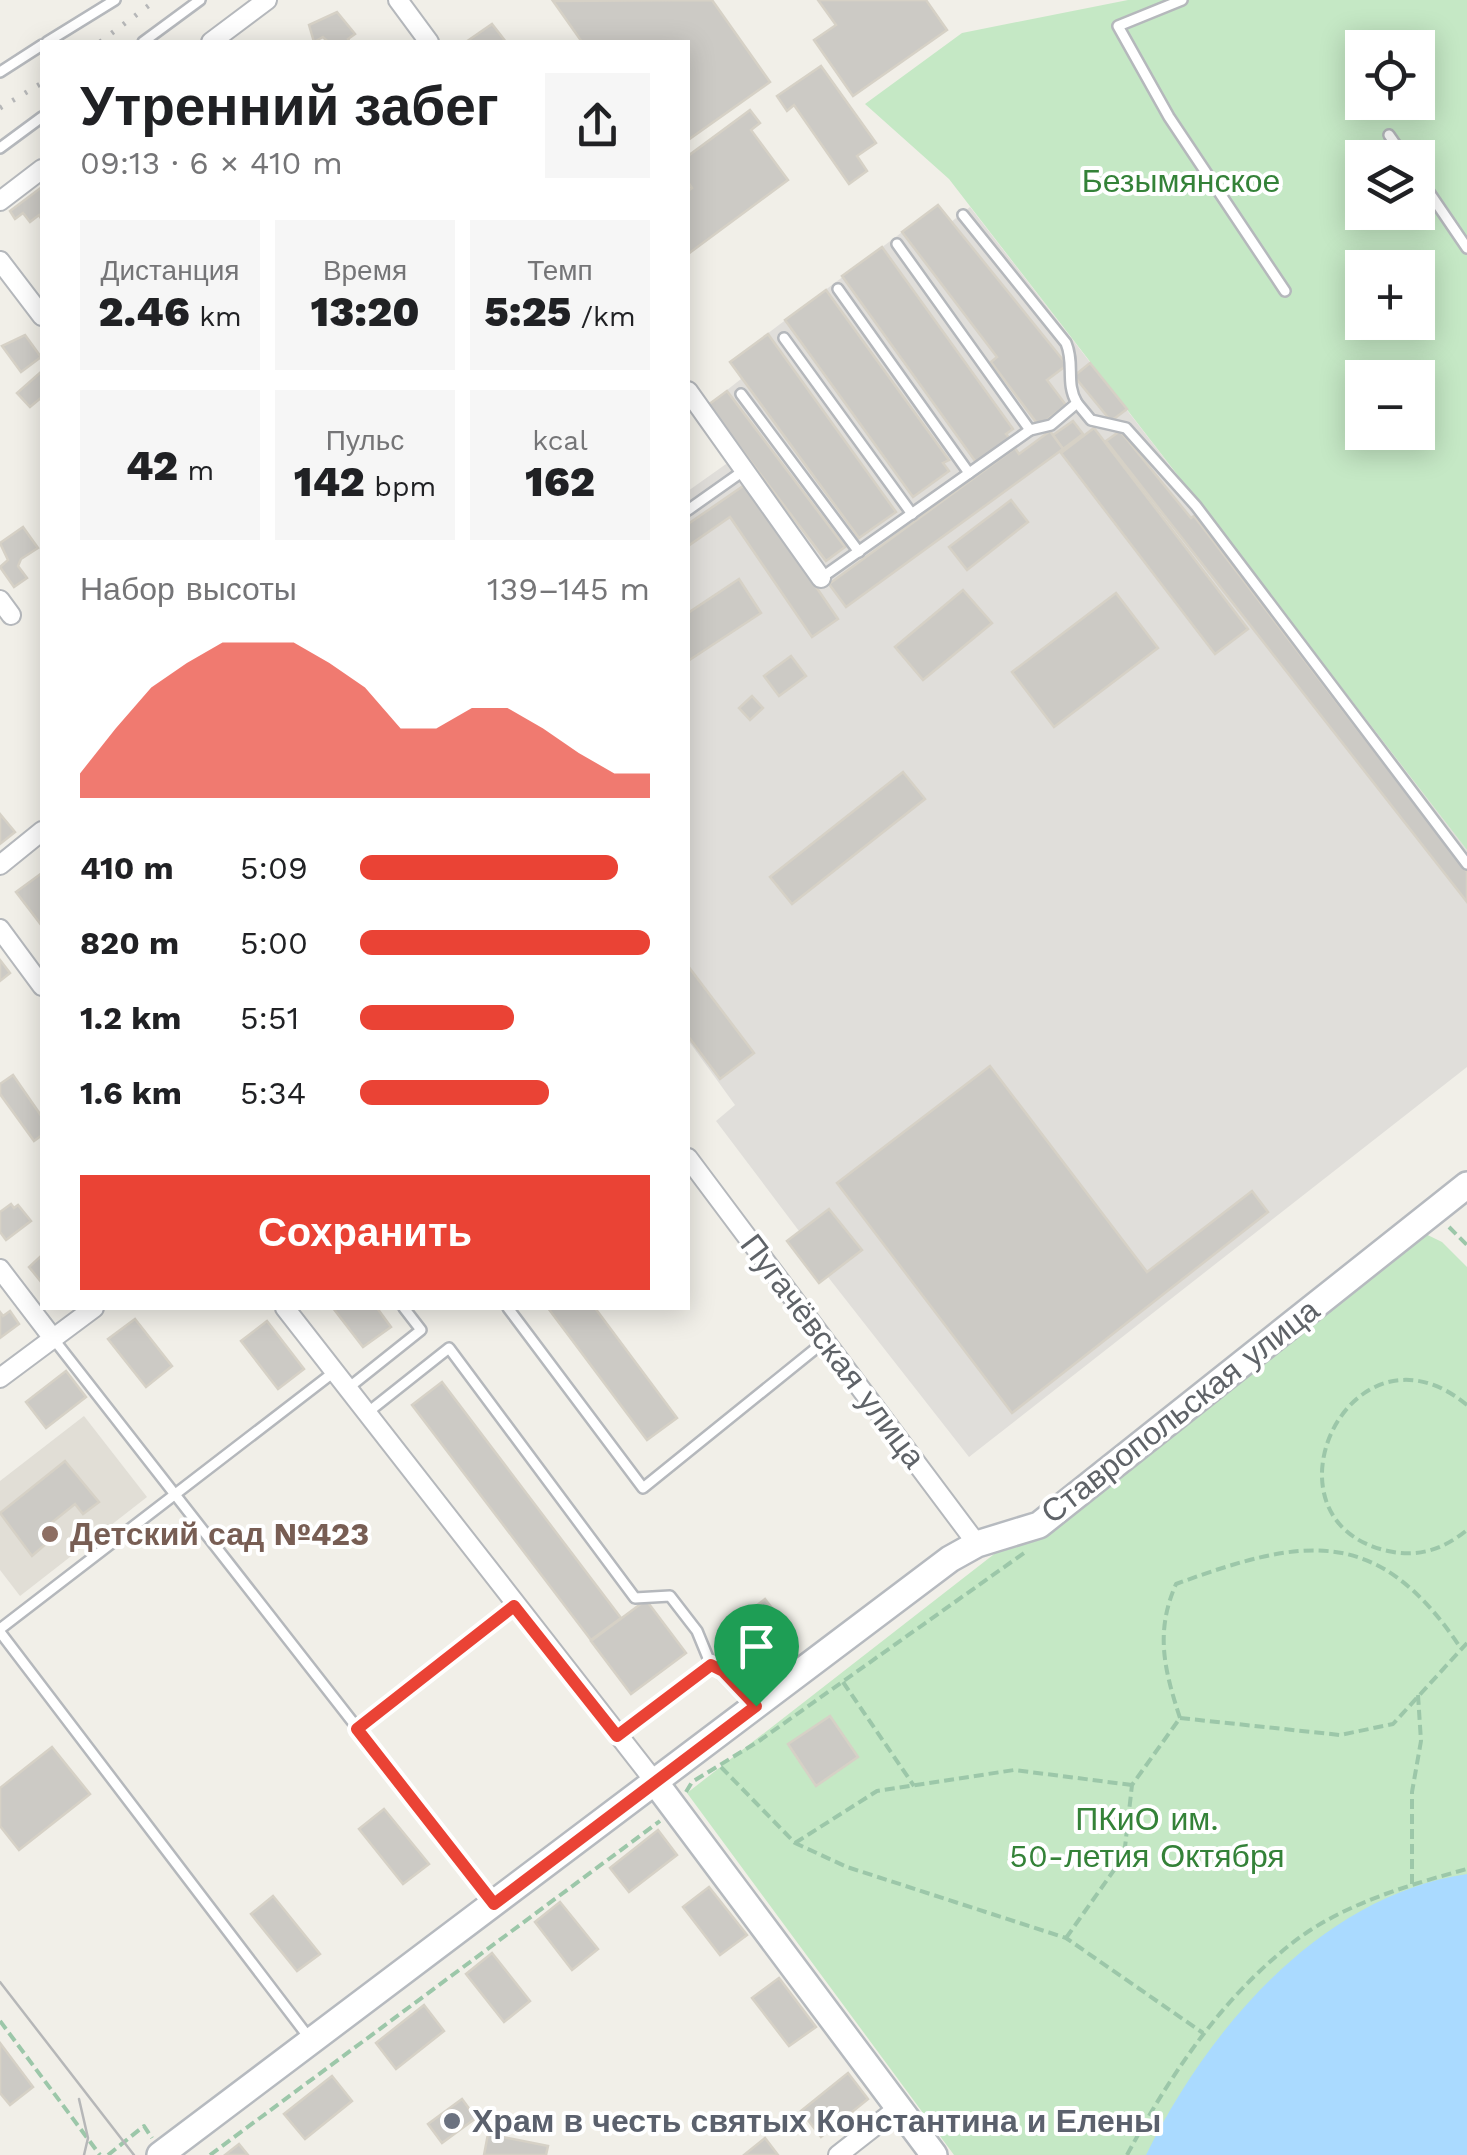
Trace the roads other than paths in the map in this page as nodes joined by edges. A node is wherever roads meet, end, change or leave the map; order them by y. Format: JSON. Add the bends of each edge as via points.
{"nodes":[{"id":1,"x":115,"y":0,"type":"edge"},
{"id":2,"x":200,"y":0,"type":"edge"},
{"id":3,"x":398,"y":0,"type":"edge"},
{"id":4,"x":1182,"y":0,"type":"edge"},
{"id":5,"x":255,"y":4,"type":"edge"},
{"id":6,"x":51,"y":40,"type":"edge"},
{"id":7,"x":145,"y":40,"type":"edge"},
{"id":8,"x":213,"y":40,"type":"edge"},
{"id":9,"x":428,"y":40,"type":"edge"},
{"id":10,"x":40,"y":47,"type":"edge"},
{"id":11,"x":0,"y":72,"type":"edge"},
{"id":12,"x":40,"y":118,"type":"edge"},
{"id":13,"x":1389,"y":135,"type":"dead end"},
{"id":14,"x":1392,"y":140,"type":"edge"},
{"id":15,"x":0,"y":148,"type":"edge"},
{"id":16,"x":40,"y":171,"type":"edge"},
{"id":17,"x":0,"y":201,"type":"edge"},
{"id":18,"x":1435,"y":201,"type":"edge"},
{"id":19,"x":964,"y":215,"type":"dead end"},
{"id":20,"x":898,"y":244,"type":"dead end"},
{"id":21,"x":1467,"y":248,"type":"edge"},
{"id":22,"x":0,"y":261,"type":"edge"},
{"id":23,"x":838,"y":289,"type":"dead end"},
{"id":24,"x":1285,"y":292,"type":"dead end"},
{"id":25,"x":40,"y":313,"type":"edge"},
{"id":26,"x":784,"y":338,"type":"dead end"},
{"id":27,"x":690,"y":394,"type":"edge"},
{"id":28,"x":741,"y":394,"type":"dead end"},
{"id":29,"x":1076,"y":403,"type":"junction"},
{"id":30,"x":1030,"y":430,"type":"junction"},
{"id":31,"x":746,"y":469,"type":"junction"},
{"id":32,"x":969,"y":474,"type":"junction"},
{"id":33,"x":690,"y":509,"type":"edge"},
{"id":34,"x":912,"y":514,"type":"junction"},
{"id":35,"x":859,"y":552,"type":"junction"},
{"id":36,"x":821,"y":578,"type":"joint"},
{"id":37,"x":40,"y":834,"type":"edge"},
{"id":38,"x":1467,"y":864,"type":"edge"},
{"id":39,"x":0,"y":865,"type":"edge"},
{"id":40,"x":0,"y":930,"type":"edge"},
{"id":41,"x":40,"y":983,"type":"edge"},
{"id":42,"x":690,"y":1161,"type":"edge"},
{"id":43,"x":1467,"y":1185,"type":"edge"},
{"id":44,"x":0,"y":1269,"type":"edge"},
{"id":45,"x":91,"y":1310,"type":"edge"},
{"id":46,"x":287,"y":1310,"type":"edge"},
{"id":47,"x":405,"y":1310,"type":"edge"},
{"id":48,"x":510,"y":1310,"type":"edge"},
{"id":49,"x":52,"y":1337,"type":"junction"},
{"id":50,"x":825,"y":1341,"type":"junction"},
{"id":51,"x":334,"y":1372,"type":"junction"},
{"id":52,"x":0,"y":1378,"type":"edge"},
{"id":53,"x":347,"y":1389,"type":"junction"},
{"id":54,"x":366,"y":1412,"type":"junction"},
{"id":55,"x":176,"y":1495,"type":"junction"},
{"id":56,"x":978,"y":1544,"type":"junction"},
{"id":57,"x":514,"y":1606,"type":"junction"},
{"id":58,"x":0,"y":1630,"type":"edge"},
{"id":59,"x":711,"y":1665,"type":"junction"},
{"id":60,"x":756,"y":1706,"type":"junction"},
{"id":61,"x":357,"y":1729,"type":"junction"},
{"id":62,"x":617,"y":1736,"type":"junction"},
{"id":63,"x":655,"y":1782,"type":"junction"},
{"id":64,"x":494,"y":1904,"type":"junction"},
{"id":65,"x":311,"y":2041,"type":"junction"},
{"id":66,"x":898,"y":2108,"type":"junction"},
{"id":67,"x":161,"y":2154,"type":"edge"},
{"id":68,"x":838,"y":2155,"type":"edge"},
{"id":69,"x":934,"y":2155,"type":"edge"}],
"edges":[{"from":1,"to":6,"type":"lane"},
{"from":2,"to":7,"type":"lane"},
{"from":3,"to":9,"type":"street"},
{"from":4,"to":24,"type":"lane","via":[[1118,26],[1168,117]]},
{"from":5,"to":8,"type":"street"},
{"from":10,"to":11,"type":"lane"},
{"from":12,"to":15,"type":"lane"},
{"from":13,"to":14,"type":"lane"},
{"from":16,"to":17,"type":"street"},
{"from":18,"to":21,"type":"lane"},
{"from":19,"to":29,"type":"lane","via":[[1066,343]]},
{"from":20,"to":30,"type":"lane"},
{"from":22,"to":25,"type":"street"},
{"from":23,"to":32,"type":"lane"},
{"from":26,"to":34,"type":"lane"},
{"from":27,"to":31,"type":"street"},
{"from":28,"to":35,"type":"lane"},
{"from":29,"to":30,"type":"lane","via":[[1051,425]]},
{"from":29,"to":38,"type":"lane","via":[[1091,420],[1126,428],[1196,506]]},
{"from":30,"to":32,"type":"lane"},
{"from":31,"to":33,"type":"lane"},
{"from":31,"to":36,"type":"street"},
{"from":32,"to":34,"type":"lane"},
{"from":34,"to":35,"type":"lane"},
{"from":35,"to":36,"type":"lane"},
{"from":37,"to":39,"type":"street"},
{"from":40,"to":41,"type":"street"},
{"from":42,"to":50,"type":"street","name":"Пугачёвская улица"},
{"from":43,"to":56,"type":"street","name":"Ставропольская улица","via":[[1039,1525]]},
{"from":44,"to":49,"type":"street"},
{"from":45,"to":49,"type":"street"},
{"from":46,"to":51,"type":"street"},
{"from":47,"to":53,"type":"lane","via":[[420,1330]]},
{"from":48,"to":50,"type":"lane","via":[[643,1488]]},
{"from":49,"to":52,"type":"street"},
{"from":49,"to":55,"type":"lane"},
{"from":50,"to":56,"type":"street","name":"Пугачёвская улица"},
{"from":51,"to":53,"type":"street"},
{"from":51,"to":55,"type":"lane"},
{"from":53,"to":54,"type":"street"},
{"from":54,"to":57,"type":"street"},
{"from":54,"to":59,"type":"lane","via":[[449,1348],[635,1598],[670,1596],[697,1631]]},
{"from":55,"to":58,"type":"lane"},
{"from":55,"to":61,"type":"lane"},
{"from":56,"to":60,"type":"street","name":"Ставропольская улица"},
{"from":57,"to":61,"type":"lane"},
{"from":57,"to":62,"type":"street"},
{"from":58,"to":65,"type":"lane"},
{"from":59,"to":60,"type":"lane"},
{"from":59,"to":62,"type":"lane"},
{"from":60,"to":63,"type":"street","name":"Ставропольская улица"},
{"from":61,"to":64,"type":"lane"},
{"from":62,"to":63,"type":"street"},
{"from":63,"to":64,"type":"street","name":"Ставропольская улица"},
{"from":63,"to":66,"type":"street"},
{"from":64,"to":65,"type":"street","name":"Ставропольская улица"},
{"from":65,"to":67,"type":"street","name":"Ставропольская улица"},
{"from":66,"to":68,"type":"street"},
{"from":66,"to":69,"type":"street"}]}
